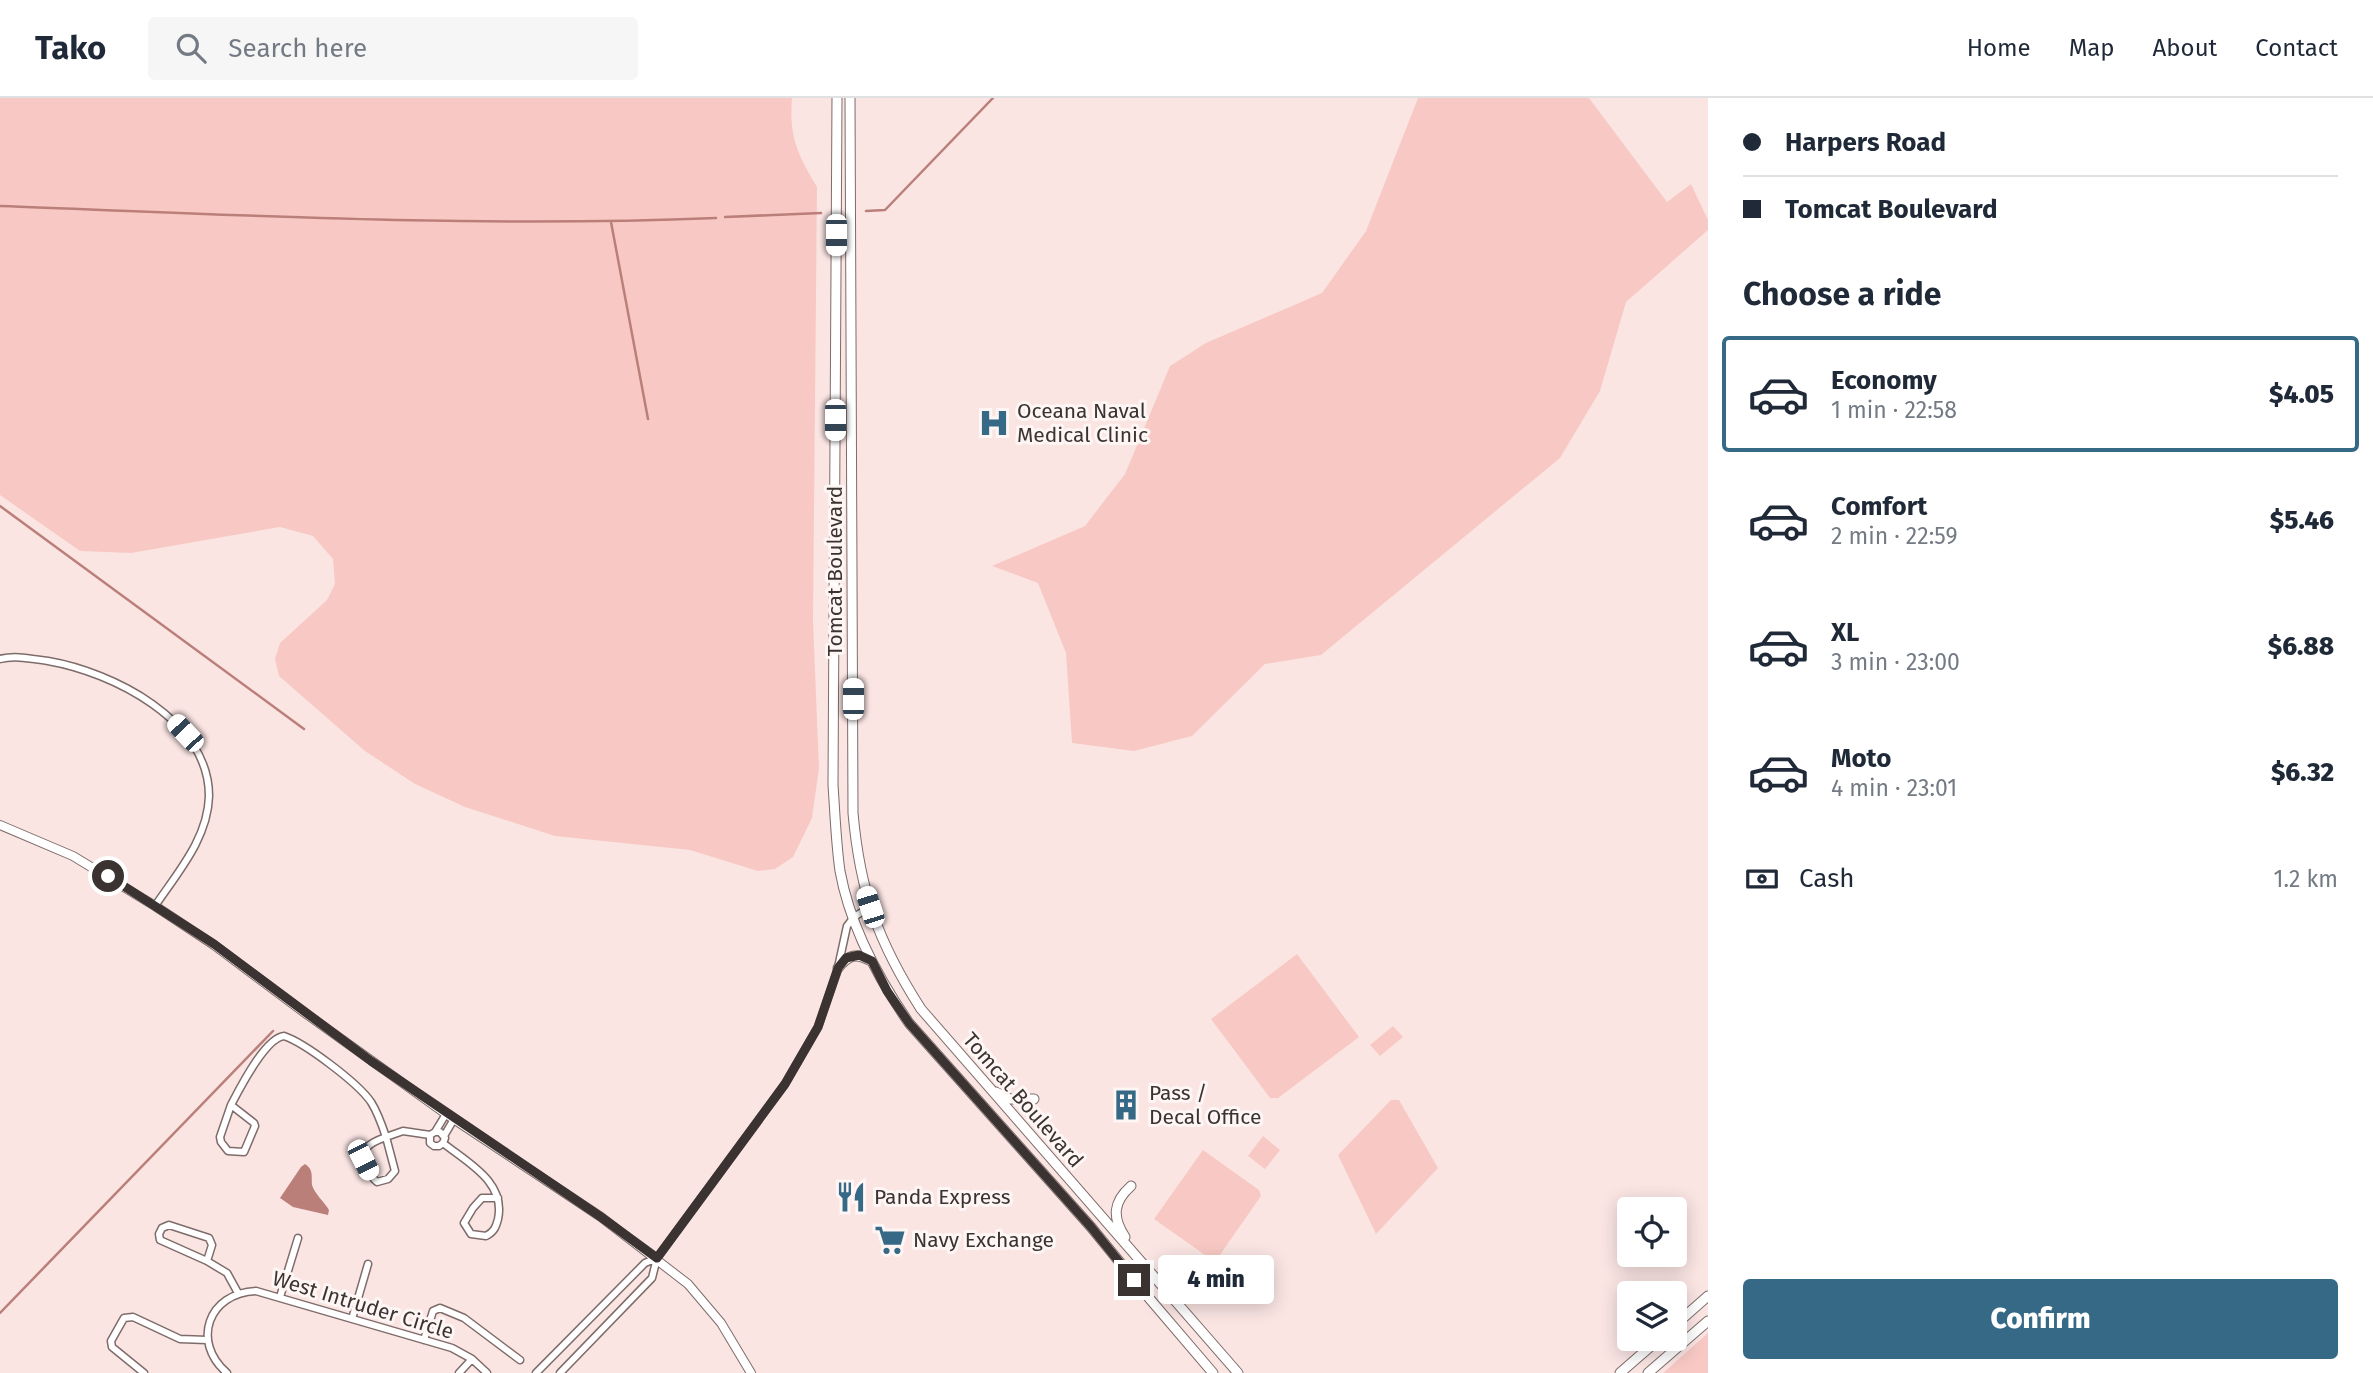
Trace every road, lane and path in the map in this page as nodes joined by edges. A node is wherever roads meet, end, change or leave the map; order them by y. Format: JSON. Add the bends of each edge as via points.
{"nodes":[{"id":1,"x":837,"y":98,"type":"edge"},
{"id":2,"x":850,"y":98,"type":"edge"},
{"id":3,"x":0,"y":659,"type":"edge"},
{"id":4,"x":0,"y":825,"type":"edge"},
{"id":5,"x":155,"y":906,"type":"junction"},
{"id":6,"x":870,"y":907,"type":"junction"},
{"id":7,"x":854,"y":917,"type":"junction"},
{"id":8,"x":872,"y":961,"type":"junction"},
{"id":9,"x":838,"y":968,"type":"junction"},
{"id":10,"x":990,"y":1090,"type":"junction"},
{"id":11,"x":1034,"y":1099,"type":"dead end"},
{"id":12,"x":231,"y":1105,"type":"junction"},
{"id":13,"x":450,"y":1117,"type":"junction"},
{"id":14,"x":433,"y":1133,"type":"junction"},
{"id":15,"x":386,"y":1137,"type":"junction"},
{"id":16,"x":444,"y":1139,"type":"junction"},
{"id":17,"x":1131,"y":1186,"type":"dead end"},
{"id":18,"x":498,"y":1198,"type":"junction"},
{"id":19,"x":298,"y":1238,"type":"dead end"},
{"id":20,"x":657,"y":1258,"type":"junction"},
{"id":21,"x":207,"y":1261,"type":"junction"},
{"id":22,"x":368,"y":1264,"type":"dead end"},
{"id":23,"x":1143,"y":1265,"type":"junction"},
{"id":24,"x":238,"y":1293,"type":"junction"},
{"id":25,"x":1708,"y":1296,"type":"edge"},
{"id":26,"x":280,"y":1297,"type":"junction"},
{"id":27,"x":1687,"y":1314,"type":"edge"},
{"id":28,"x":352,"y":1319,"type":"junction"},
{"id":29,"x":1708,"y":1321,"type":"edge"},
{"id":30,"x":207,"y":1340,"type":"junction"},
{"id":31,"x":424,"y":1340,"type":"junction"},
{"id":32,"x":1645,"y":1351,"type":"edge"},
{"id":33,"x":472,"y":1359,"type":"junction"},
{"id":34,"x":520,"y":1360,"type":"dead end"},
{"id":35,"x":145,"y":1373,"type":"edge"},
{"id":36,"x":227,"y":1373,"type":"edge"},
{"id":37,"x":459,"y":1373,"type":"edge"},
{"id":38,"x":487,"y":1373,"type":"edge"},
{"id":39,"x":536,"y":1373,"type":"edge"},
{"id":40,"x":560,"y":1373,"type":"edge"},
{"id":41,"x":751,"y":1373,"type":"edge"},
{"id":42,"x":1213,"y":1373,"type":"edge"},
{"id":43,"x":1238,"y":1373,"type":"edge"},
{"id":44,"x":1620,"y":1373,"type":"edge"},
{"id":45,"x":1648,"y":1373,"type":"edge"}],
"edges":[{"from":1,"to":7,"type":"main road","name":"Tomcat Boulevard","via":[[833,785],[841,872]]},
{"from":2,"to":6,"type":"main road","name":"Tomcat Boulevard","via":[[853,813],[861,878]]},
{"from":3,"to":5,"type":"street","via":[[68,665],[101,676],[170,718],[196,749],[208,787],[206,817],[198,842]]},
{"from":4,"to":5,"type":"street","via":[[73,856]]},
{"from":5,"to":13,"type":"street"},
{"from":6,"to":7,"type":"street"},
{"from":6,"to":10,"type":"main road","name":"Tomcat Boulevard","via":[[883,944],[914,999]]},
{"from":7,"to":8,"type":"main road","name":"Tomcat Boulevard"},
{"from":7,"to":9,"type":"street","via":[[847,926]]},
{"from":8,"to":9,"type":"main road","via":[[851,956]]},
{"from":8,"to":42,"type":"main road","name":"Tomcat Boulevard","via":[[909,1023],[1091,1227]]},
{"from":9,"to":20,"type":"street","via":[[818,1027],[785,1084]]},
{"from":10,"to":11,"type":"main road","via":[[1010,1099]]},
{"from":10,"to":23,"type":"main road","name":"Tomcat Boulevard"},
{"from":12,"to":12,"type":"street","via":[[255,1126],[244,1152],[228,1151],[221,1142]]},
{"from":12,"to":15,"type":"street","via":[[274,1039],[284,1036],[359,1088],[373,1104]]},
{"from":13,"to":14,"type":"street"},
{"from":13,"to":16,"type":"street"},
{"from":13,"to":20,"type":"street"},
{"from":14,"to":15,"type":"street","via":[[411,1130]]},
{"from":14,"to":16,"type":"street","via":[[440,1132]]},
{"from":14,"to":16,"type":"street","via":[[432,1145],[439,1146]]},
{"from":15,"to":15,"type":"street","via":[[395,1171],[388,1180],[377,1182],[362,1154],[363,1149]]},
{"from":16,"to":18,"type":"street","via":[[492,1183]]},
{"from":17,"to":23,"type":"main road","via":[[1118,1200],[1115,1213]]},
{"from":18,"to":18,"type":"street","via":[[500,1210],[491,1234],[471,1234],[464,1223],[473,1208],[482,1198]]},
{"from":19,"to":26,"type":"street"},
{"from":20,"to":39,"type":"street","via":[[645,1263]]},
{"from":20,"to":40,"type":"street","via":[[652,1278]]},
{"from":20,"to":41,"type":"street","via":[[704,1301]]},
{"from":21,"to":21,"type":"street","via":[[160,1240],[162,1228],[209,1238],[212,1245]]},
{"from":21,"to":24,"type":"street","via":[[227,1273]]},
{"from":22,"to":28,"type":"street"},
{"from":23,"to":43,"type":"main road","name":"Tomcat Boulevard"},
{"from":24,"to":26,"type":"street","name":"West Intruder Circle","via":[[256,1291]]},
{"from":24,"to":30,"type":"street","name":"West Intruder Circle","via":[[216,1310]]},
{"from":25,"to":27,"type":"main road"},
{"from":26,"to":28,"type":"street","name":"West Intruder Circle"},
{"from":28,"to":31,"type":"street","name":"West Intruder Circle"},
{"from":29,"to":45,"type":"main road"},
{"from":30,"to":35,"type":"street","via":[[180,1339],[133,1317],[124,1318],[112,1347]]},
{"from":30,"to":36,"type":"street","via":[[213,1357]]},
{"from":31,"to":33,"type":"street","name":"West Intruder Circle"},
{"from":31,"to":34,"type":"street","via":[[433,1311],[440,1308],[464,1318]]},
{"from":32,"to":44,"type":"main road"},
{"from":33,"to":37,"type":"street"},
{"from":33,"to":38,"type":"street","name":"West Intruder Circle"}]}
